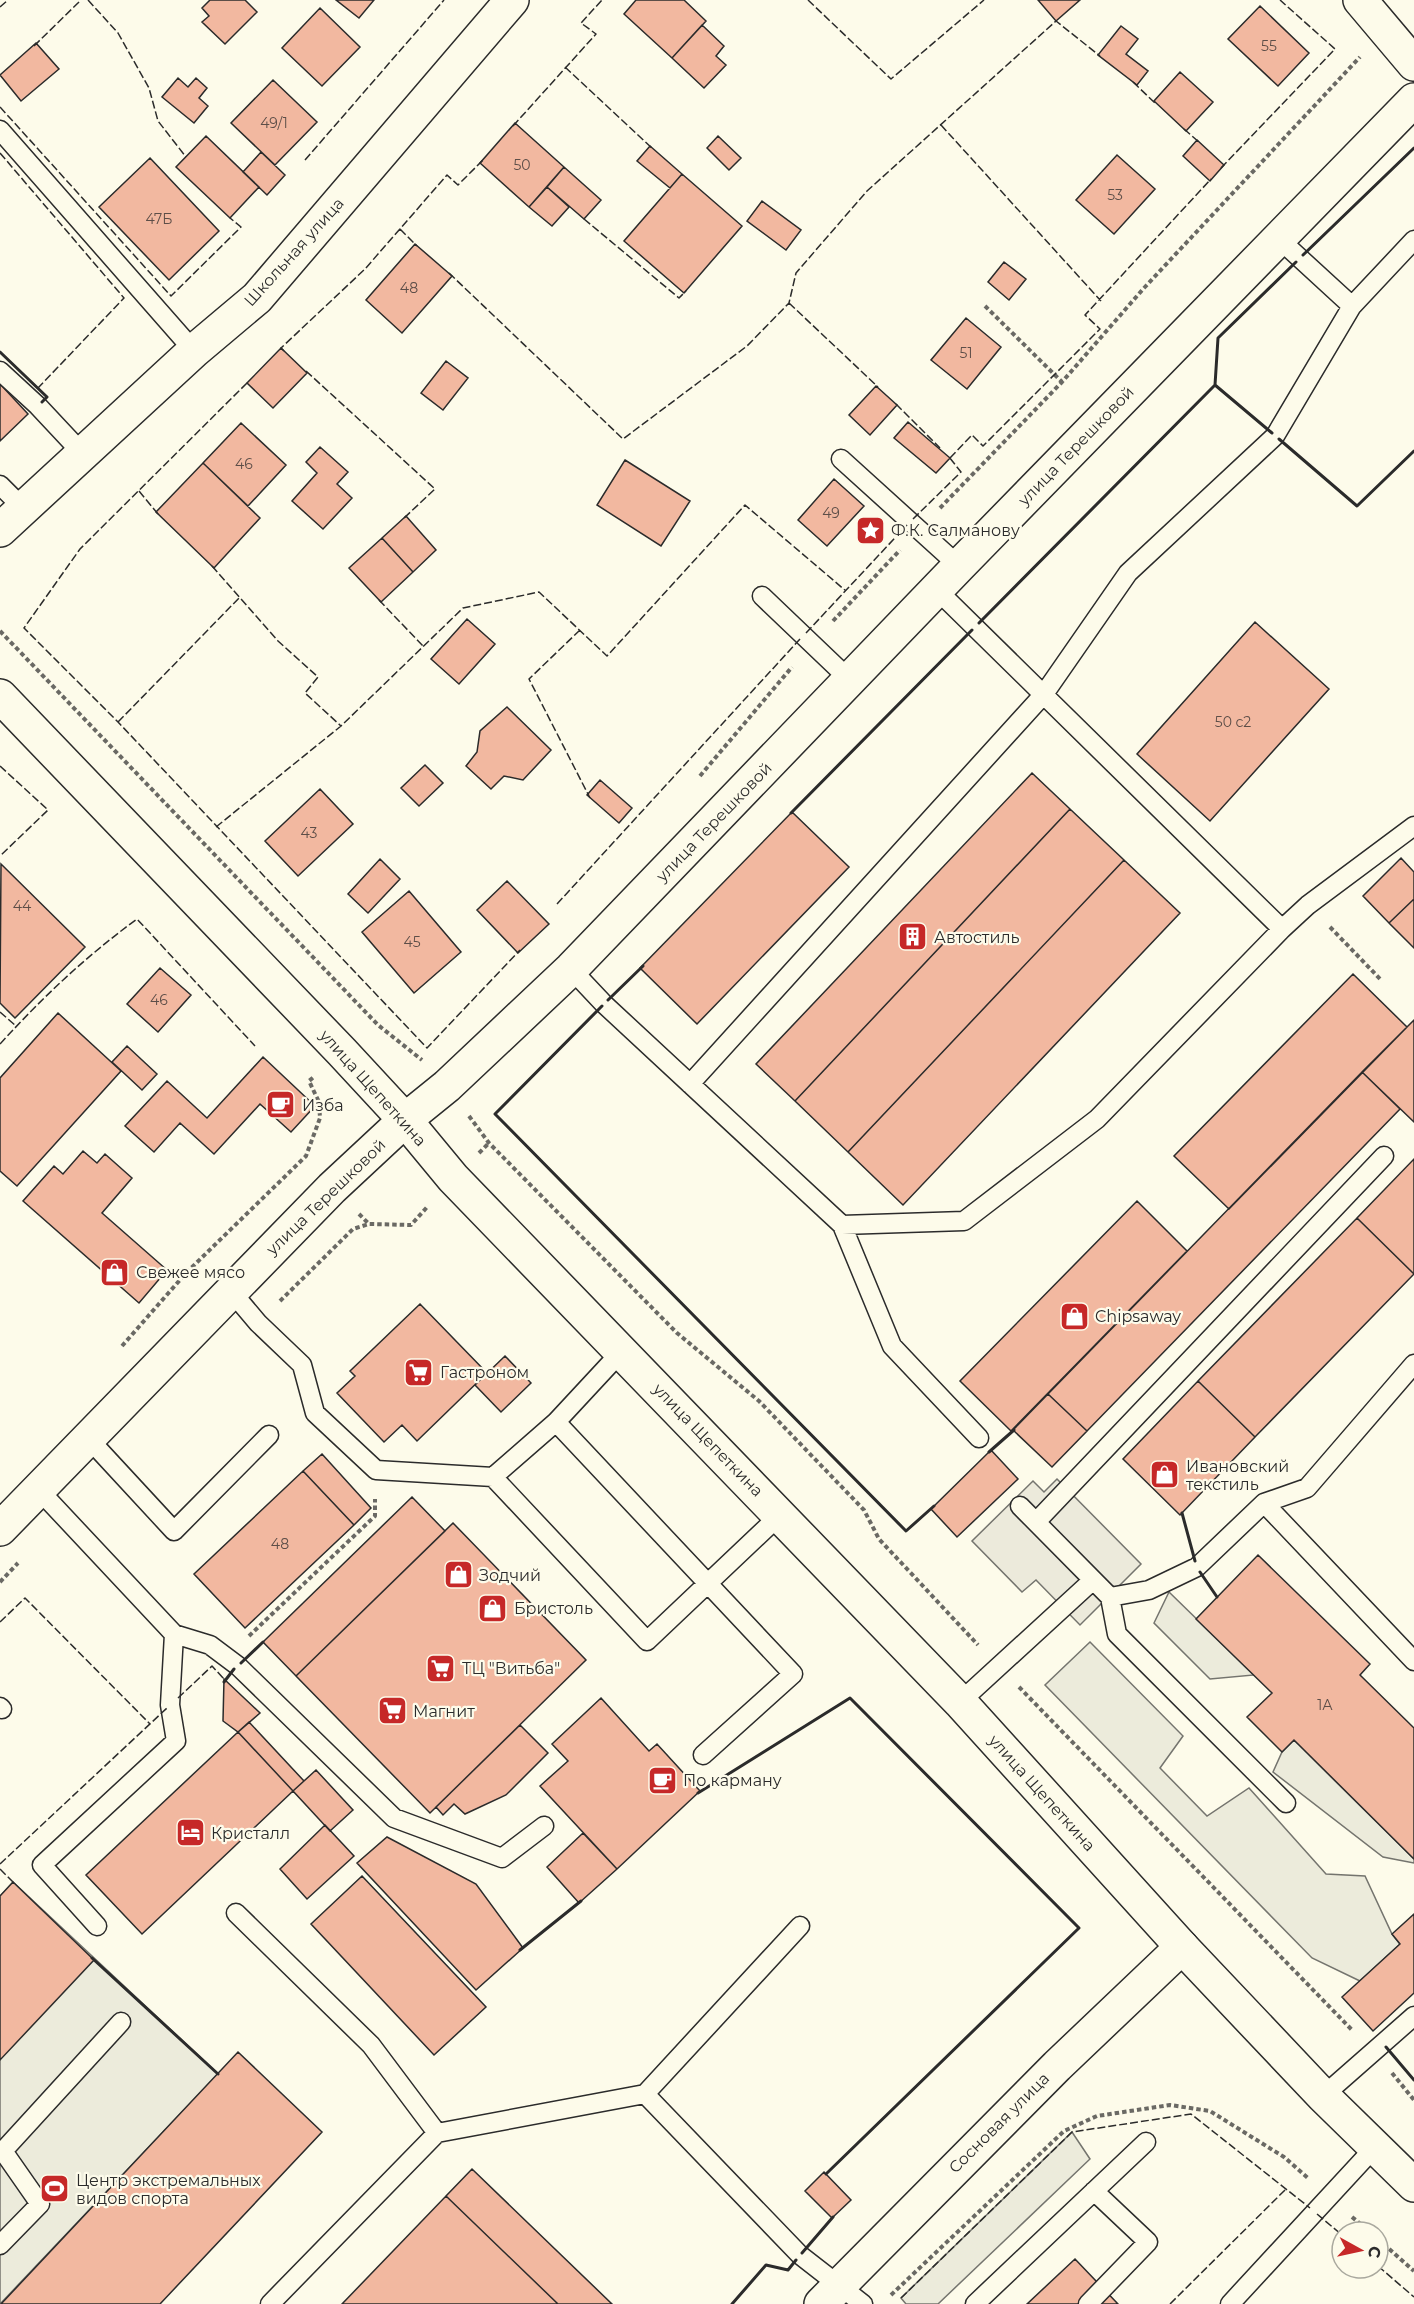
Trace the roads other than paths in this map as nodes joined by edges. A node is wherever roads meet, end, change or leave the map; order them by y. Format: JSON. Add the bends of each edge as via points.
{"nodes":[{"id":1,"x":1360,"y":0,"type":"edge"},
{"id":2,"x":503,"y":3,"type":"edge"},
{"id":3,"x":1414,"y":63,"type":"edge"},
{"id":4,"x":1414,"y":100,"type":"edge"},
{"id":5,"x":0,"y":130,"type":"edge"},
{"id":6,"x":1279,"y":239,"type":"junction"},
{"id":7,"x":1414,"y":240,"type":"edge"},
{"id":8,"x":1352,"y":306,"type":"junction"},
{"id":9,"x":194,"y":351,"type":"junction"},
{"id":10,"x":0,"y":371,"type":"edge"},
{"id":11,"x":82,"y":453,"type":"junction"},
{"id":12,"x":840,"y":459,"type":"dead end"},
{"id":13,"x":0,"y":485,"type":"edge"},
{"id":14,"x":11,"y":519,"type":"edge"},
{"id":15,"x":959,"y":566,"type":"junction"},
{"id":16,"x":937,"y":590,"type":"junction"},
{"id":17,"x":762,"y":596,"type":"dead end"},
{"id":18,"x":851,"y":681,"type":"junction"},
{"id":19,"x":1044,"y":694,"type":"junction"},
{"id":20,"x":0,"y":696,"type":"edge"},
{"id":21,"x":1414,"y":826,"type":"edge"},
{"id":22,"x":1282,"y":928,"type":"junction"},
{"id":23,"x":572,"y":969,"type":"junction"},
{"id":24,"x":690,"y":1084,"type":"junction"},
{"id":25,"x":405,"y":1120,"type":"junction"},
{"id":26,"x":1384,"y":1156,"type":"dead end"},
{"id":27,"x":842,"y":1225,"type":"junction"},
{"id":28,"x":231,"y":1291,"type":"junction"},
{"id":29,"x":621,"y":1352,"type":"junction"},
{"id":30,"x":1414,"y":1364,"type":"edge"},
{"id":31,"x":556,"y":1422,"type":"junction"},
{"id":32,"x":269,"y":1435,"type":"dead end"},
{"id":33,"x":88,"y":1438,"type":"junction"},
{"id":34,"x":979,"y":1438,"type":"dead end"},
{"id":35,"x":493,"y":1477,"type":"junction"},
{"id":36,"x":38,"y":1488,"type":"junction"},
{"id":37,"x":1264,"y":1503,"type":"junction"},
{"id":38,"x":1020,"y":1506,"type":"dead end"},
{"id":39,"x":781,"y":1514,"type":"junction"},
{"id":40,"x":1036,"y":1522,"type":"junction"},
{"id":41,"x":0,"y":1529,"type":"edge"},
{"id":42,"x":1092,"y":1581,"type":"junction"},
{"id":43,"x":710,"y":1583,"type":"junction"},
{"id":44,"x":1110,"y":1597,"type":"junction"},
{"id":45,"x":174,"y":1634,"type":"junction"},
{"id":46,"x":1414,"y":1661,"type":"edge"},
{"id":47,"x":960,"y":1702,"type":"junction"},
{"id":48,"x":703,"y":1755,"type":"dead end"},
{"id":49,"x":1286,"y":1803,"type":"dead end"},
{"id":50,"x":544,"y":1826,"type":"dead end"},
{"id":51,"x":236,"y":1913,"type":"dead end"},
{"id":52,"x":97,"y":1926,"type":"dead end"},
{"id":53,"x":800,"y":1926,"type":"dead end"},
{"id":54,"x":1182,"y":1947,"type":"junction"},
{"id":55,"x":1414,"y":2016,"type":"edge"},
{"id":56,"x":121,"y":2022,"type":"dead end"},
{"id":57,"x":645,"y":2094,"type":"junction"},
{"id":58,"x":1323,"y":2097,"type":"junction"},
{"id":59,"x":437,"y":2133,"type":"junction"},
{"id":60,"x":1146,"y":2142,"type":"dead end"},
{"id":61,"x":1375,"y":2147,"type":"junction"},
{"id":62,"x":1414,"y":2185,"type":"edge"},
{"id":63,"x":1094,"y":2191,"type":"junction"},
{"id":64,"x":0,"y":2245,"type":"edge"},
{"id":65,"x":841,"y":2298,"type":"edge"},
{"id":66,"x":270,"y":2304,"type":"edge"},
{"id":67,"x":975,"y":2304,"type":"edge"},
{"id":68,"x":1088,"y":2304,"type":"edge"},
{"id":69,"x":1230,"y":2304,"type":"edge"}],
"edges":[{"from":1,"to":3,"type":"street"},
{"from":2,"to":9,"type":"street","name":"Школьная улица","via":[[257,298]]},
{"from":4,"to":6,"type":"street","name":"улица Терешковой"},
{"from":5,"to":9,"type":"lane"},
{"from":6,"to":8,"type":"lane"},
{"from":6,"to":15,"type":"street","name":"улица Терешковой"},
{"from":7,"to":8,"type":"lane"},
{"from":8,"to":19,"type":"lane","via":[[1275,436],[1128,573]]},
{"from":9,"to":11,"type":"street","name":"Школьная улица"},
{"from":10,"to":11,"type":"lane"},
{"from":11,"to":14,"type":"street","name":"Школьная улица"},
{"from":12,"to":15,"type":"lane"},
{"from":13,"to":14,"type":"lane"},
{"from":15,"to":16,"type":"street","name":"улица Терешковой"},
{"from":16,"to":18,"type":"street","name":"улица Терешковой"},
{"from":16,"to":19,"type":"lane"},
{"from":17,"to":18,"type":"lane"},
{"from":18,"to":23,"type":"street","name":"улица Терешковой"},
{"from":19,"to":22,"type":"lane"},
{"from":19,"to":24,"type":"lane"},
{"from":20,"to":25,"type":"street","name":"улица Щепеткина"},
{"from":21,"to":22,"type":"lane"},
{"from":22,"to":27,"type":"lane","via":[[1097,1119],[964,1221]]},
{"from":23,"to":24,"type":"lane"},
{"from":23,"to":25,"type":"street","name":"улица Терешковой"},
{"from":24,"to":27,"type":"lane"},
{"from":25,"to":28,"type":"street","name":"улица Терешковой"},
{"from":25,"to":29,"type":"street","name":"улица Щепеткина","via":[[453,1178]]},
{"from":26,"to":40,"type":"lane"},
{"from":27,"to":34,"type":"lane","via":[[892,1346]]},
{"from":28,"to":33,"type":"street","name":"улица Терешковой"},
{"from":28,"to":35,"type":"lane","via":[[302,1365],[315,1413],[376,1470]]},
{"from":29,"to":31,"type":"lane"},
{"from":29,"to":39,"type":"street","name":"улица Щепеткина"},
{"from":30,"to":37,"type":"lane","via":[[1306,1488]]},
{"from":31,"to":35,"type":"lane"},
{"from":31,"to":43,"type":"lane"},
{"from":32,"to":33,"type":"lane","via":[[174,1531]]},
{"from":33,"to":36,"type":"street","name":"улица Терешковой"},
{"from":35,"to":43,"type":"lane","via":[[647,1641]]},
{"from":36,"to":41,"type":"street","name":"улица Терешковой"},
{"from":36,"to":45,"type":"lane"},
{"from":37,"to":44,"type":"lane","via":[[1197,1567],[1149,1590]]},
{"from":37,"to":46,"type":"lane"},
{"from":38,"to":40,"type":"lane"},
{"from":39,"to":43,"type":"lane"},
{"from":39,"to":47,"type":"street","name":"улица Щепеткина"},
{"from":40,"to":42,"type":"lane"},
{"from":42,"to":44,"type":"lane"},
{"from":42,"to":47,"type":"lane"},
{"from":43,"to":48,"type":"lane","via":[[793,1674]]},
{"from":44,"to":49,"type":"lane","via":[[1116,1635]]},
{"from":45,"to":50,"type":"lane","via":[[210,1645],[227,1657],[394,1818],[502,1858]]},
{"from":45,"to":52,"type":"lane","via":[[171,1705],[176,1742],[42,1865]]},
{"from":47,"to":54,"type":"street","name":"улица Щепеткина"},
{"from":51,"to":59,"type":"lane","via":[[371,2045]]},
{"from":53,"to":57,"type":"lane"},
{"from":54,"to":58,"type":"street","name":"улица Щепеткина"},
{"from":54,"to":65,"type":"street","name":"Сосновая улица","via":[[1057,2066]]},
{"from":55,"to":58,"type":"lane"},
{"from":56,"to":64,"type":"lane","via":[[3,2151],[40,2204]]},
{"from":57,"to":59,"type":"lane"},
{"from":57,"to":65,"type":"lane"},
{"from":58,"to":61,"type":"street","name":"улица Щепеткина"},
{"from":59,"to":66,"type":"lane"},
{"from":60,"to":63,"type":"lane"},
{"from":61,"to":62,"type":"street","name":"улица Щепеткина"},
{"from":61,"to":69,"type":"lane"},
{"from":63,"to":67,"type":"lane"},
{"from":63,"to":68,"type":"lane","via":[[1148,2242]]}]}
